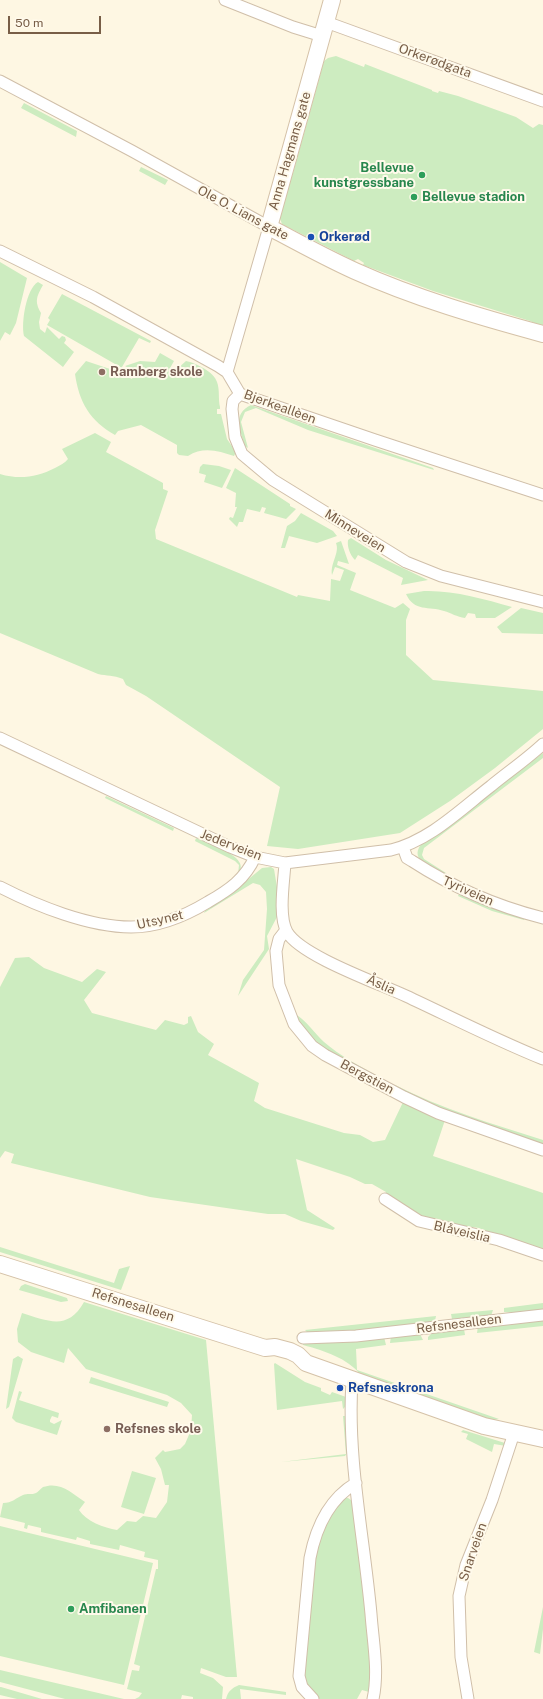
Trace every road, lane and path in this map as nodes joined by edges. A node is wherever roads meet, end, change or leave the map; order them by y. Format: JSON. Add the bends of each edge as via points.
{"nodes":[{"id":1,"x":225,"y":0,"type":"edge"},
{"id":2,"x":332,"y":0,"type":"edge"},
{"id":3,"x":324,"y":29,"type":"junction"},
{"id":4,"x":0,"y":81,"type":"edge"},
{"id":5,"x":543,"y":101,"type":"edge"},
{"id":6,"x":269,"y":227,"type":"junction"},
{"id":7,"x":0,"y":251,"type":"edge"},
{"id":8,"x":543,"y":334,"type":"edge"},
{"id":9,"x":227,"y":372,"type":"junction"},
{"id":10,"x":240,"y":394,"type":"junction"},
{"id":11,"x":543,"y":495,"type":"edge"},
{"id":12,"x":543,"y":602,"type":"edge"},
{"id":13,"x":0,"y":738,"type":"edge"},
{"id":14,"x":542,"y":746,"type":"edge"},
{"id":15,"x":403,"y":847,"type":"junction"},
{"id":16,"x":255,"y":856,"type":"junction"},
{"id":17,"x":285,"y":863,"type":"junction"},
{"id":18,"x":0,"y":887,"type":"edge"},
{"id":19,"x":543,"y":918,"type":"edge"},
{"id":20,"x":286,"y":930,"type":"junction"},
{"id":21,"x":543,"y":1059,"type":"edge"},
{"id":22,"x":543,"y":1150,"type":"edge"},
{"id":23,"x":385,"y":1200,"type":"dead end"},
{"id":24,"x":543,"y":1255,"type":"edge"},
{"id":25,"x":0,"y":1264,"type":"edge"},
{"id":26,"x":543,"y":1315,"type":"edge"},
{"id":27,"x":303,"y":1338,"type":"dead end"},
{"id":28,"x":352,"y":1381,"type":"junction"},
{"id":29,"x":514,"y":1433,"type":"junction"},
{"id":30,"x":543,"y":1439,"type":"edge"},
{"id":31,"x":356,"y":1483,"type":"junction"},
{"id":32,"x":313,"y":1699,"type":"edge"},
{"id":33,"x":373,"y":1699,"type":"edge"},
{"id":34,"x":468,"y":1699,"type":"edge"}],
"edges":[{"from":1,"to":3,"type":"street","name":"Orkerødgata","via":[[293,27]]},
{"from":2,"to":3,"type":"street","name":"Anna Hagmans gate"},
{"from":3,"to":5,"type":"street","name":"Orkerødgata"},
{"from":3,"to":6,"type":"street","name":"Anna Hagmans gate"},
{"from":4,"to":6,"type":"street","name":"Ole O. Lians gate"},
{"from":6,"to":8,"type":"street","name":"Ole O. Lians gate","via":[[330,259],[391,286]]},
{"from":6,"to":9,"type":"street","name":"Anna Hagmans gate"},
{"from":7,"to":9,"type":"street","via":[[93,297]]},
{"from":9,"to":10,"type":"street","name":"Bjerkeallèen"},
{"from":10,"to":11,"type":"street","name":"Bjerkeallèen"},
{"from":10,"to":12,"type":"street","name":"Minneveien","via":[[233,401],[235,437],[242,454],[273,480],[406,562],[441,576]]},
{"from":13,"to":16,"type":"street","name":"Jederveien","via":[[204,835]]},
{"from":14,"to":15,"type":"street","name":"Jederveien","via":[[435,829]]},
{"from":15,"to":17,"type":"street","name":"Jederveien"},
{"from":15,"to":19,"type":"street","name":"Tyriveien","via":[[407,858],[459,889]]},
{"from":16,"to":17,"type":"street","name":"Jederveien"},
{"from":16,"to":18,"type":"street","name":"Utsynet","via":[[245,876],[214,899],[182,916],[138,926],[113,925],[80,918],[46,907]]},
{"from":17,"to":20,"type":"street","via":[[283,919]]},
{"from":20,"to":21,"type":"street","name":"Åslia","via":[[293,940],[321,958],[493,1039]]},
{"from":20,"to":22,"type":"street","name":"Bergstien","via":[[279,939],[276,951],[279,985],[294,1024],[312,1046],[438,1113]]},
{"from":23,"to":24,"type":"street","name":"Blåveislia","via":[[419,1220],[499,1240]]},
{"from":25,"to":28,"type":"street","name":"Refsnesalleen","via":[[265,1348],[273,1356],[294,1364],[306,1363]]},
{"from":26,"to":27,"type":"street","name":"Refsnesalleen","via":[[356,1336]]},
{"from":28,"to":29,"type":"street","name":"Refsnesalleen","via":[[484,1426]]},
{"from":28,"to":31,"type":"street","via":[[353,1458]]},
{"from":29,"to":30,"type":"street","name":"Refsnesalleen"},
{"from":29,"to":34,"type":"street","name":"Snarveien","via":[[492,1500],[466,1565],[460,1596],[461,1657]]},
{"from":31,"to":32,"type":"street","via":[[328,1510],[319,1525],[310,1558],[299,1676],[302,1687]]},
{"from":31,"to":33,"type":"street","via":[[376,1671]]}]}
